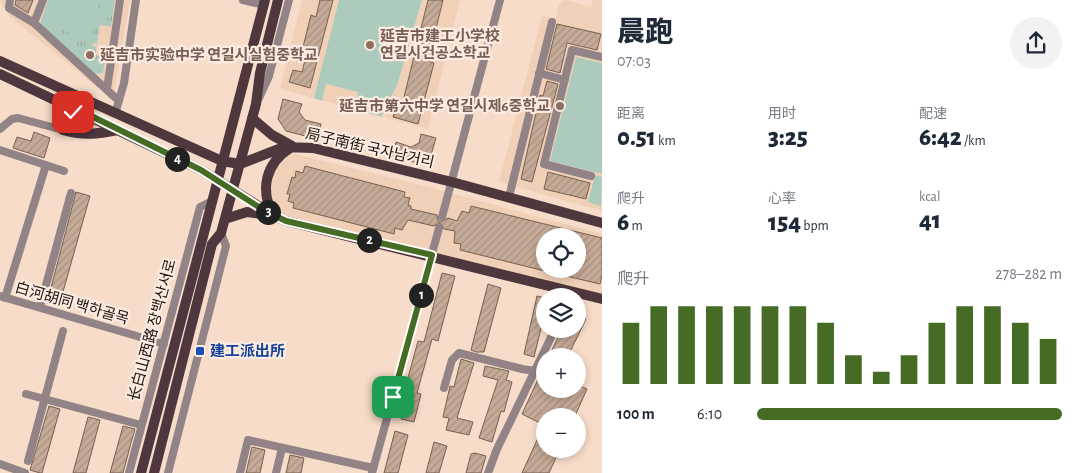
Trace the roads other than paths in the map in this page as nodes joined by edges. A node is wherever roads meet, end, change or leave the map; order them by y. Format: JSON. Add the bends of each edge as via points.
{"nodes":[{"id":1,"x":10,"y":0,"type":"edge"},
{"id":2,"x":43,"y":0,"type":"edge"},
{"id":3,"x":120,"y":0,"type":"edge"},
{"id":4,"x":136,"y":0,"type":"edge"},
{"id":5,"x":243,"y":0,"type":"edge"},
{"id":6,"x":278,"y":0,"type":"edge"},
{"id":7,"x":289,"y":0,"type":"edge"},
{"id":8,"x":500,"y":0,"type":"edge"},
{"id":9,"x":265,"y":3,"type":"edge"},
{"id":10,"x":552,"y":22,"type":"dead end"},
{"id":11,"x":34,"y":23,"type":"junction"},
{"id":12,"x":602,"y":58,"type":"edge"},
{"id":13,"x":0,"y":61,"type":"edge"},
{"id":14,"x":539,"y":73,"type":"junction"},
{"id":15,"x":0,"y":74,"type":"edge"},
{"id":16,"x":565,"y":80,"type":"junction"},
{"id":17,"x":107,"y":89,"type":"junction"},
{"id":18,"x":119,"y":101,"type":"junction"},
{"id":19,"x":256,"y":104,"type":"junction"},
{"id":20,"x":73,"y":107,"type":"junction"},
{"id":21,"x":115,"y":114,"type":"junction"},
{"id":22,"x":252,"y":118,"type":"junction"},
{"id":23,"x":0,"y":129,"type":"edge"},
{"id":24,"x":64,"y":130,"type":"junction"},
{"id":25,"x":118,"y":130,"type":"junction"},
{"id":26,"x":293,"y":146,"type":"junction"},
{"id":27,"x":0,"y":150,"type":"edge"},
{"id":28,"x":222,"y":161,"type":"junction"},
{"id":29,"x":240,"y":164,"type":"junction"},
{"id":30,"x":46,"y":165,"type":"junction"},
{"id":31,"x":64,"y":171,"type":"dead end"},
{"id":32,"x":591,"y":176,"type":"dead end"},
{"id":33,"x":218,"y":180,"type":"junction"},
{"id":34,"x":452,"y":182,"type":"junction"},
{"id":35,"x":233,"y":188,"type":"junction"},
{"id":36,"x":71,"y":193,"type":"dead end"},
{"id":37,"x":509,"y":197,"type":"junction"},
{"id":38,"x":212,"y":201,"type":"junction"},
{"id":39,"x":273,"y":215,"type":"junction"},
{"id":40,"x":442,"y":217,"type":"dead end"},
{"id":41,"x":225,"y":219,"type":"junction"},
{"id":42,"x":602,"y":223,"type":"edge"},
{"id":43,"x":439,"y":228,"type":"dead end"},
{"id":44,"x":221,"y":233,"type":"junction"},
{"id":45,"x":432,"y":255,"type":"junction"},
{"id":46,"x":550,"y":288,"type":"edge"},
{"id":47,"x":586,"y":296,"type":"edge"},
{"id":48,"x":2,"y":297,"type":"edge"},
{"id":49,"x":602,"y":299,"type":"edge"},
{"id":50,"x":40,"y":307,"type":"junction"},
{"id":51,"x":63,"y":332,"type":"dead end"},
{"id":52,"x":551,"y":338,"type":"edge"},
{"id":53,"x":164,"y":344,"type":"junction"},
{"id":54,"x":535,"y":370,"type":"junction"},
{"id":55,"x":444,"y":388,"type":"dead end"},
{"id":56,"x":26,"y":394,"type":"dead end"},
{"id":57,"x":44,"y":399,"type":"junction"},
{"id":58,"x":141,"y":425,"type":"junction"},
{"id":59,"x":282,"y":448,"type":"junction"},
{"id":60,"x":28,"y":461,"type":"dead end"},
{"id":61,"x":0,"y":464,"type":"edge"},
{"id":62,"x":373,"y":470,"type":"edge"},
{"id":63,"x":25,"y":473,"type":"edge"},
{"id":64,"x":129,"y":473,"type":"edge"},
{"id":65,"x":141,"y":473,"type":"edge"},
{"id":66,"x":154,"y":473,"type":"edge"},
{"id":67,"x":168,"y":473,"type":"edge"},
{"id":68,"x":240,"y":473,"type":"edge"},
{"id":69,"x":276,"y":473,"type":"edge"},
{"id":70,"x":488,"y":473,"type":"edge"}],
"edges":[{"from":1,"to":11,"type":"street","via":[[9,8]]},
{"from":2,"to":11,"type":"street"},
{"from":3,"to":17,"type":"street"},
{"from":4,"to":18,"type":"street"},
{"from":5,"to":9,"type":"street"},
{"from":6,"to":19,"type":"main road","via":[[260,73]]},
{"from":7,"to":19,"type":"street","via":[[270,76]]},
{"from":8,"to":34,"type":"street"},
{"from":9,"to":28,"type":"main road","name":"长白山西路 장백산서로"},
{"from":10,"to":14,"type":"street"},
{"from":11,"to":17,"type":"street"},
{"from":12,"to":16,"type":"street","via":[[572,50]]},
{"from":13,"to":21,"type":"main road"},
{"from":14,"to":16,"type":"street"},
{"from":14,"to":37,"type":"street"},
{"from":15,"to":20,"type":"main road"},
{"from":16,"to":32,"type":"street","via":[[544,164]]},
{"from":17,"to":18,"type":"street"},
{"from":18,"to":21,"type":"street"},
{"from":19,"to":22,"type":"main road"},
{"from":20,"to":24,"type":"main road","via":[[71,121]]},
{"from":20,"to":25,"type":"main road"},
{"from":21,"to":28,"type":"main road"},
{"from":22,"to":26,"type":"main road","via":[[272,135]]},
{"from":22,"to":29,"type":"main road"},
{"from":23,"to":24,"type":"street","via":[[18,118]]},
{"from":24,"to":25,"type":"main road","via":[[78,135]]},
{"from":25,"to":33,"type":"main road"},
{"from":26,"to":29,"type":"main road","name":"局子南街 국자남거리"},
{"from":26,"to":34,"type":"main road","name":"局子南街 국자남거리"},
{"from":26,"to":39,"type":"main road","via":[[274,163],[266,180],[265,197]]},
{"from":27,"to":30,"type":"street"},
{"from":28,"to":29,"type":"main road"},
{"from":28,"to":33,"type":"main road","name":"长白山西路 장백산서로"},
{"from":29,"to":35,"type":"main road"},
{"from":30,"to":31,"type":"street"},
{"from":30,"to":48,"type":"street"},
{"from":33,"to":35,"type":"main road"},
{"from":33,"to":38,"type":"main road","name":"长白山西路 장백산서로"},
{"from":34,"to":37,"type":"main road","name":"局子南街 국자남거리"},
{"from":34,"to":40,"type":"street"},
{"from":35,"to":39,"type":"main road"},
{"from":35,"to":41,"type":"main road"},
{"from":36,"to":50,"type":"street"},
{"from":37,"to":42,"type":"main road","name":"局子南街 국자남거리"},
{"from":38,"to":53,"type":"street","name":"长白山西路 장백산서로","via":[[200,207]]},
{"from":38,"to":65,"type":"main road","name":"长白山西路 장백산서로"},
{"from":39,"to":41,"type":"main road","via":[[247,212]]},
{"from":39,"to":45,"type":"main road","via":[[286,221]]},
{"from":41,"to":44,"type":"main road"},
{"from":43,"to":45,"type":"street"},
{"from":44,"to":66,"type":"main road","via":[[212,244]]},
{"from":44,"to":67,"type":"street","via":[[226,246]]},
{"from":45,"to":46,"type":"main road"},
{"from":45,"to":62,"type":"street"},
{"from":47,"to":49,"type":"main road"},
{"from":48,"to":50,"type":"street","name":"白河胡同 백하골목"},
{"from":50,"to":53,"type":"street","name":"白河胡同 백하골목"},
{"from":51,"to":57,"type":"street"},
{"from":52,"to":54,"type":"street"},
{"from":53,"to":58,"type":"street","name":"长白山西路 장백산서로"},
{"from":54,"to":55,"type":"street","via":[[459,354],[452,360]]},
{"from":54,"to":70,"type":"street"},
{"from":56,"to":57,"type":"street"},
{"from":57,"to":58,"type":"street"},
{"from":57,"to":60,"type":"street"},
{"from":58,"to":64,"type":"street","name":"长白山西路 장백산서로"},
{"from":59,"to":62,"type":"street"},
{"from":59,"to":68,"type":"street","via":[[248,440]]},
{"from":59,"to":69,"type":"street"},
{"from":61,"to":63,"type":"street"}]}
